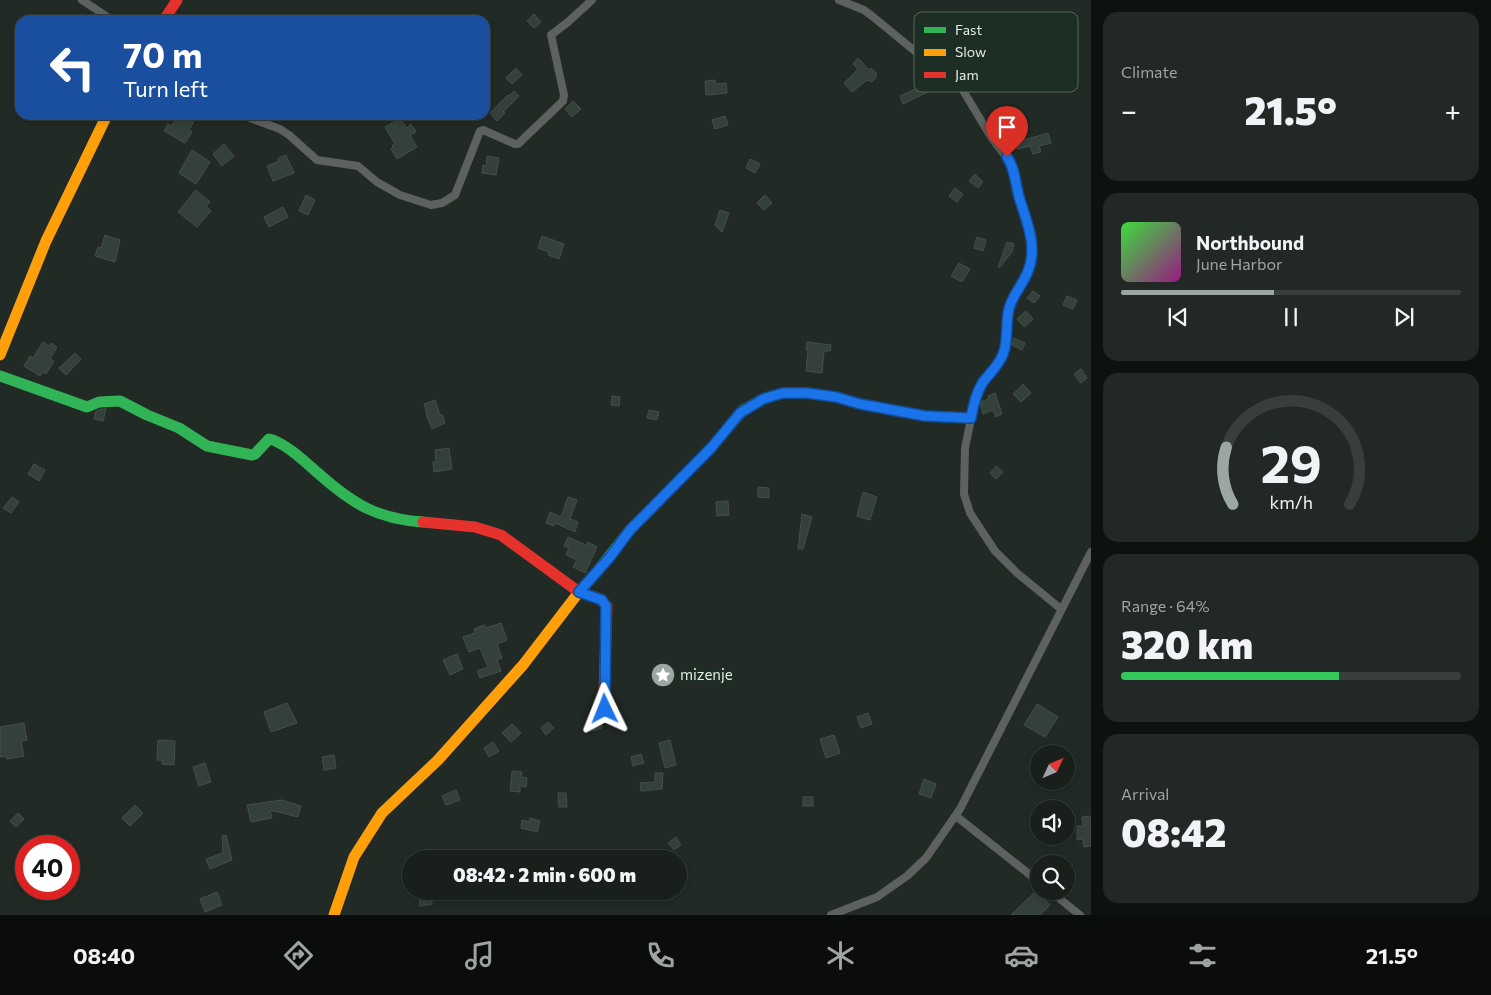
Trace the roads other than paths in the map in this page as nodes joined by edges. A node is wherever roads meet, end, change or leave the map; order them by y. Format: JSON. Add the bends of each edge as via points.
{"nodes":[{"id":1,"x":82,"y":0,"type":"edge"},
{"id":2,"x":177,"y":0,"type":"edge"},
{"id":3,"x":592,"y":0,"type":"edge"},
{"id":4,"x":839,"y":0,"type":"edge"},
{"id":5,"x":104,"y":15,"type":"edge"},
{"id":6,"x":167,"y":15,"type":"edge"},
{"id":7,"x":914,"y":50,"type":"edge"},
{"id":8,"x":965,"y":92,"type":"edge"},
{"id":9,"x":105,"y":120,"type":"edge"},
{"id":10,"x":256,"y":120,"type":"edge"},
{"id":11,"x":0,"y":355,"type":"edge"},
{"id":12,"x":0,"y":376,"type":"edge"},
{"id":13,"x":971,"y":418,"type":"junction"},
{"id":14,"x":1091,"y":552,"type":"edge"},
{"id":15,"x":579,"y":592,"type":"junction"},
{"id":16,"x":1061,"y":609,"type":"junction"},
{"id":17,"x":605,"y":709,"type":"dead end"},
{"id":18,"x":956,"y":816,"type":"junction"},
{"id":19,"x":1030,"y":875,"type":"edge"},
{"id":20,"x":1061,"y":900,"type":"edge"},
{"id":21,"x":334,"y":915,"type":"edge"},
{"id":22,"x":831,"y":915,"type":"edge"},
{"id":23,"x":1080,"y":915,"type":"edge"}],
"edges":[{"from":1,"to":5,"type":"street"},
{"from":2,"to":6,"type":"main road"},
{"from":3,"to":10,"type":"street","via":[[551,36],[563,101],[518,144],[480,131],[455,195],[436,205],[400,194],[377,182],[358,166],[317,160],[280,129]]},
{"from":4,"to":7,"type":"street","via":[[864,10]]},
{"from":8,"to":13,"type":"street","via":[[1014,170],[1030,233],[1032,255],[1029,271],[1010,302],[1003,355],[976,395]]},
{"from":9,"to":11,"type":"main road","via":[[46,241]]},
{"from":12,"to":15,"type":"main road","via":[[86,407],[99,402],[120,401],[179,428],[207,446],[252,455],[269,439],[274,440],[301,458],[353,503],[396,519],[456,523],[496,533]]},
{"from":13,"to":15,"type":"main road","via":[[925,416],[807,393],[783,393],[763,399],[740,413],[711,448],[630,530]]},
{"from":13,"to":16,"type":"street","via":[[964,469],[964,494],[970,513],[1004,561]]},
{"from":14,"to":16,"type":"street"},
{"from":15,"to":17,"type":"main road","via":[[602,600],[606,606]]},
{"from":15,"to":21,"type":"main road","via":[[523,664],[451,746],[378,817],[354,858]]},
{"from":16,"to":18,"type":"street"},
{"from":18,"to":19,"type":"street"},
{"from":18,"to":22,"type":"street","via":[[926,858],[907,876],[877,897]]},
{"from":20,"to":23,"type":"street"}]}
